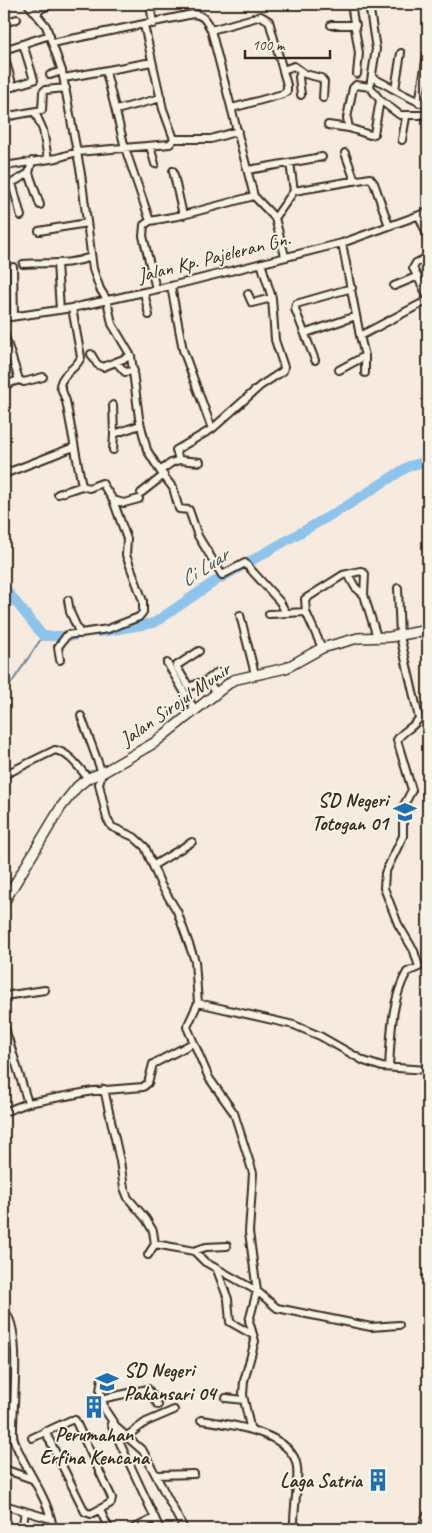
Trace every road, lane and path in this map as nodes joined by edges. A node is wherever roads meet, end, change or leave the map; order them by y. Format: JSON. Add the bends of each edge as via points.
{"nodes":[{"id":1,"x":28,"y":4,"type":"edge"},
{"id":2,"x":53,"y":4,"type":"edge"},
{"id":3,"x":150,"y":4,"type":"edge"},
{"id":4,"x":351,"y":4,"type":"edge"},
{"id":5,"x":369,"y":4,"type":"edge"},
{"id":6,"x":38,"y":13,"type":"junction"},
{"id":7,"x":17,"y":19,"type":"dead end"},
{"id":8,"x":4,"y":23,"type":"edge"},
{"id":9,"x":153,"y":24,"type":"junction"},
{"id":10,"x":144,"y":25,"type":"junction"},
{"id":11,"x":331,"y":25,"type":"dead end"},
{"id":12,"x":356,"y":25,"type":"junction"},
{"id":13,"x":211,"y":30,"type":"junction"},
{"id":14,"x":50,"y":35,"type":"junction"},
{"id":15,"x":52,"y":43,"type":"junction"},
{"id":16,"x":23,"y":44,"type":"junction"},
{"id":17,"x":4,"y":50,"type":"edge"},
{"id":18,"x":401,"y":53,"type":"dead end"},
{"id":19,"x":4,"y":55,"type":"edge"},
{"id":20,"x":426,"y":55,"type":"dead end"},
{"id":21,"x":152,"y":62,"type":"junction"},
{"id":22,"x":283,"y":70,"type":"junction"},
{"id":23,"x":106,"y":72,"type":"junction"},
{"id":24,"x":301,"y":72,"type":"junction"},
{"id":25,"x":50,"y":74,"type":"dead end"},
{"id":26,"x":63,"y":74,"type":"junction"},
{"id":27,"x":357,"y":74,"type":"dead end"},
{"id":28,"x":373,"y":78,"type":"junction"},
{"id":29,"x":13,"y":87,"type":"junction"},
{"id":30,"x":370,"y":87,"type":"junction"},
{"id":31,"x":66,"y":88,"type":"junction"},
{"id":32,"x":4,"y":89,"type":"edge"},
{"id":33,"x":395,"y":89,"type":"junction"},
{"id":34,"x":302,"y":95,"type":"dead end"},
{"id":35,"x":161,"y":98,"type":"junction"},
{"id":36,"x":324,"y":98,"type":"dead end"},
{"id":37,"x":380,"y":100,"type":"junction"},
{"id":38,"x":420,"y":103,"type":"junction"},
{"id":39,"x":428,"y":105,"type":"edge"},
{"id":40,"x":232,"y":108,"type":"junction"},
{"id":41,"x":116,"y":110,"type":"junction"},
{"id":42,"x":35,"y":112,"type":"junction"},
{"id":43,"x":428,"y":115,"type":"edge"},
{"id":44,"x":4,"y":117,"type":"edge"},
{"id":45,"x":406,"y":117,"type":"junction"},
{"id":46,"x":328,"y":126,"type":"dead end"},
{"id":47,"x":349,"y":128,"type":"junction"},
{"id":48,"x":238,"y":131,"type":"junction"},
{"id":49,"x":174,"y":139,"type":"junction"},
{"id":50,"x":402,"y":140,"type":"dead end"},
{"id":51,"x":150,"y":146,"type":"junction"},
{"id":52,"x":125,"y":148,"type":"junction"},
{"id":53,"x":77,"y":152,"type":"junction"},
{"id":54,"x":344,"y":153,"type":"dead end"},
{"id":55,"x":322,"y":157,"type":"dead end"},
{"id":56,"x":48,"y":159,"type":"junction"},
{"id":57,"x":32,"y":161,"type":"junction"},
{"id":58,"x":290,"y":163,"type":"junction"},
{"id":59,"x":155,"y":164,"type":"dead end"},
{"id":60,"x":4,"y":166,"type":"edge"},
{"id":61,"x":248,"y":170,"type":"junction"},
{"id":62,"x":173,"y":172,"type":"dead end"},
{"id":63,"x":29,"y":173,"type":"junction"},
{"id":64,"x":355,"y":180,"type":"junction"},
{"id":65,"x":294,"y":191,"type":"junction"},
{"id":66,"x":254,"y":196,"type":"junction"},
{"id":67,"x":40,"y":205,"type":"dead end"},
{"id":68,"x":428,"y":212,"type":"edge"},
{"id":69,"x":21,"y":216,"type":"dead end"},
{"id":70,"x":183,"y":216,"type":"junction"},
{"id":71,"x":419,"y":216,"type":"junction"},
{"id":72,"x":275,"y":218,"type":"junction"},
{"id":73,"x":150,"y":221,"type":"junction"},
{"id":74,"x":87,"y":224,"type":"junction"},
{"id":75,"x":389,"y":226,"type":"junction"},
{"id":76,"x":39,"y":231,"type":"dead end"},
{"id":77,"x":428,"y":236,"type":"edge"},
{"id":78,"x":342,"y":243,"type":"junction"},
{"id":79,"x":285,"y":256,"type":"junction"},
{"id":80,"x":91,"y":257,"type":"junction"},
{"id":81,"x":428,"y":257,"type":"edge"},
{"id":82,"x":57,"y":263,"type":"junction"},
{"id":83,"x":261,"y":263,"type":"junction"},
{"id":84,"x":23,"y":264,"type":"dead end"},
{"id":85,"x":13,"y":267,"type":"dead end"},
{"id":86,"x":416,"y":276,"type":"junction"},
{"id":87,"x":171,"y":286,"type":"junction"},
{"id":88,"x":394,"y":286,"type":"dead end"},
{"id":89,"x":352,"y":288,"type":"junction"},
{"id":90,"x":156,"y":289,"type":"junction"},
{"id":91,"x":144,"y":292,"type":"junction"},
{"id":92,"x":248,"y":294,"type":"dead end"},
{"id":93,"x":272,"y":298,"type":"junction"},
{"id":94,"x":428,"y":299,"type":"edge"},
{"id":95,"x":107,"y":300,"type":"junction"},
{"id":96,"x":72,"y":308,"type":"junction"},
{"id":97,"x":60,"y":310,"type":"junction"},
{"id":98,"x":149,"y":315,"type":"dead end"},
{"id":99,"x":14,"y":316,"type":"junction"},
{"id":100,"x":356,"y":316,"type":"junction"},
{"id":101,"x":4,"y":318,"type":"edge"},
{"id":102,"x":4,"y":333,"type":"edge"},
{"id":103,"x":306,"y":333,"type":"junction"},
{"id":104,"x":360,"y":336,"type":"junction"},
{"id":105,"x":91,"y":354,"type":"dead end"},
{"id":106,"x":131,"y":356,"type":"junction"},
{"id":107,"x":365,"y":356,"type":"junction"},
{"id":108,"x":315,"y":360,"type":"dead end"},
{"id":109,"x":117,"y":363,"type":"junction"},
{"id":110,"x":339,"y":370,"type":"dead end"},
{"id":111,"x":134,"y":371,"type":"junction"},
{"id":112,"x":365,"y":373,"type":"dead end"},
{"id":113,"x":43,"y":377,"type":"dead end"},
{"id":114,"x":19,"y":380,"type":"junction"},
{"id":115,"x":4,"y":385,"type":"edge"},
{"id":116,"x":113,"y":405,"type":"dead end"},
{"id":117,"x":140,"y":425,"type":"junction"},
{"id":118,"x":212,"y":429,"type":"junction"},
{"id":119,"x":114,"y":434,"type":"junction"},
{"id":120,"x":74,"y":447,"type":"junction"},
{"id":121,"x":113,"y":450,"type":"dead end"},
{"id":122,"x":179,"y":460,"type":"junction"},
{"id":123,"x":200,"y":462,"type":"dead end"},
{"id":124,"x":162,"y":473,"type":"junction"},
{"id":125,"x":4,"y":474,"type":"edge"},
{"id":126,"x":82,"y":486,"type":"junction"},
{"id":127,"x":58,"y":494,"type":"dead end"},
{"id":128,"x":114,"y":500,"type":"junction"},
{"id":129,"x":348,"y":574,"type":"junction"},
{"id":130,"x":398,"y":588,"type":"dead end"},
{"id":131,"x":364,"y":595,"type":"junction"},
{"id":132,"x":68,"y":600,"type":"dead end"},
{"id":133,"x":306,"y":612,"type":"junction"},
{"id":134,"x":286,"y":613,"type":"junction"},
{"id":135,"x":269,"y":614,"type":"dead end"},
{"id":136,"x":240,"y":615,"type":"dead end"},
{"id":137,"x":428,"y":630,"type":"edge"},
{"id":138,"x":80,"y":634,"type":"junction"},
{"id":139,"x":400,"y":636,"type":"junction"},
{"id":140,"x":377,"y":638,"type":"junction"},
{"id":141,"x":322,"y":648,"type":"junction"},
{"id":142,"x":200,"y":651,"type":"dead end"},
{"id":143,"x":60,"y":660,"type":"dead end"},
{"id":144,"x":167,"y":663,"type":"dead end"},
{"id":145,"x":218,"y":672,"type":"dead end"},
{"id":146,"x":255,"y":674,"type":"junction"},
{"id":147,"x":207,"y":680,"type":"junction"},
{"id":148,"x":216,"y":692,"type":"junction"},
{"id":149,"x":195,"y":710,"type":"junction"},
{"id":150,"x":81,"y":716,"type":"dead end"},
{"id":151,"x":102,"y":773,"type":"junction"},
{"id":152,"x":4,"y":775,"type":"edge"},
{"id":153,"x":88,"y":778,"type":"junction"},
{"id":154,"x":192,"y":842,"type":"dead end"},
{"id":155,"x":154,"y":865,"type":"junction"},
{"id":156,"x":4,"y":902,"type":"edge"},
{"id":157,"x":45,"y":990,"type":"dead end"},
{"id":158,"x":4,"y":996,"type":"edge"},
{"id":159,"x":198,"y":1003,"type":"junction"},
{"id":160,"x":4,"y":1025,"type":"edge"},
{"id":161,"x":192,"y":1043,"type":"junction"},
{"id":162,"x":389,"y":1067,"type":"junction"},
{"id":163,"x":428,"y":1070,"type":"edge"},
{"id":164,"x":104,"y":1089,"type":"junction"},
{"id":165,"x":28,"y":1102,"type":"junction"},
{"id":166,"x":4,"y":1112,"type":"edge"},
{"id":167,"x":155,"y":1244,"type":"junction"},
{"id":168,"x":227,"y":1246,"type":"dead end"},
{"id":169,"x":194,"y":1251,"type":"junction"},
{"id":170,"x":148,"y":1255,"type":"dead end"},
{"id":171,"x":217,"y":1270,"type":"junction"},
{"id":172,"x":257,"y":1291,"type":"junction"},
{"id":173,"x":4,"y":1311,"type":"edge"},
{"id":174,"x":399,"y":1325,"type":"dead end"},
{"id":175,"x":253,"y":1335,"type":"junction"},
{"id":176,"x":102,"y":1378,"type":"dead end"},
{"id":177,"x":226,"y":1398,"type":"dead end"},
{"id":178,"x":99,"y":1400,"type":"junction"},
{"id":179,"x":244,"y":1400,"type":"junction"},
{"id":180,"x":158,"y":1405,"type":"dead end"},
{"id":181,"x":174,"y":1410,"type":"dead end"},
{"id":182,"x":201,"y":1420,"type":"dead end"},
{"id":183,"x":250,"y":1427,"type":"junction"},
{"id":184,"x":45,"y":1431,"type":"junction"},
{"id":185,"x":127,"y":1436,"type":"junction"},
{"id":186,"x":32,"y":1438,"type":"dead end"},
{"id":187,"x":4,"y":1469,"type":"edge"},
{"id":188,"x":194,"y":1474,"type":"dead end"},
{"id":189,"x":156,"y":1475,"type":"junction"},
{"id":190,"x":32,"y":1479,"type":"junction"},
{"id":191,"x":4,"y":1505,"type":"edge"},
{"id":192,"x":100,"y":1510,"type":"junction"},
{"id":193,"x":25,"y":1512,"type":"junction"},
{"id":194,"x":428,"y":1517,"type":"edge"},
{"id":195,"x":155,"y":1518,"type":"junction"},
{"id":196,"x":51,"y":1519,"type":"junction"},
{"id":197,"x":22,"y":1529,"type":"edge"},
{"id":198,"x":53,"y":1529,"type":"edge"},
{"id":199,"x":109,"y":1529,"type":"edge"},
{"id":200,"x":133,"y":1529,"type":"edge"},
{"id":201,"x":160,"y":1529,"type":"edge"},
{"id":202,"x":184,"y":1529,"type":"edge"},
{"id":203,"x":294,"y":1529,"type":"edge"},
{"id":204,"x":423,"y":1529,"type":"edge"}],
"edges":[{"from":1,"to":6,"type":"street"},
{"from":2,"to":6,"type":"street"},
{"from":3,"to":9,"type":"street"},
{"from":4,"to":12,"type":"street"},
{"from":5,"to":28,"type":"street","via":[[376,48]]},
{"from":6,"to":14,"type":"street"},
{"from":7,"to":8,"type":"street"},
{"from":9,"to":10,"type":"street"},
{"from":9,"to":13,"type":"street","via":[[200,14]]},
{"from":10,"to":15,"type":"street"},
{"from":10,"to":21,"type":"street"},
{"from":11,"to":12,"type":"street"},
{"from":12,"to":27,"type":"street"},
{"from":13,"to":22,"type":"street","via":[[265,17],[269,21]]},
{"from":13,"to":40,"type":"street"},
{"from":14,"to":15,"type":"street"},
{"from":14,"to":16,"type":"street"},
{"from":15,"to":26,"type":"street"},
{"from":16,"to":17,"type":"street"},
{"from":16,"to":29,"type":"street","via":[[35,78]]},
{"from":18,"to":33,"type":"street"},
{"from":19,"to":29,"type":"street"},
{"from":20,"to":38,"type":"street"},
{"from":21,"to":23,"type":"street"},
{"from":21,"to":35,"type":"street"},
{"from":22,"to":24,"type":"street","via":[[294,66]]},
{"from":22,"to":40,"type":"street","via":[[287,85],[284,94]]},
{"from":23,"to":26,"type":"street"},
{"from":23,"to":41,"type":"street"},
{"from":24,"to":34,"type":"street"},
{"from":24,"to":36,"type":"street","via":[[323,79]]},
{"from":25,"to":26,"type":"street"},
{"from":26,"to":31,"type":"street"},
{"from":28,"to":30,"type":"street"},
{"from":28,"to":33,"type":"street"},
{"from":29,"to":32,"type":"street"},
{"from":30,"to":37,"type":"street"},
{"from":30,"to":47,"type":"street","via":[[356,85],[353,88],[347,118]]},
{"from":31,"to":42,"type":"street","via":[[45,90],[44,109]]},
{"from":31,"to":53,"type":"street"},
{"from":33,"to":38,"type":"street"},
{"from":35,"to":41,"type":"street"},
{"from":35,"to":49,"type":"street"},
{"from":37,"to":45,"type":"street"},
{"from":37,"to":47,"type":"street","via":[[374,134]]},
{"from":38,"to":39,"type":"street"},
{"from":40,"to":48,"type":"street"},
{"from":41,"to":52,"type":"street"},
{"from":42,"to":44,"type":"street"},
{"from":42,"to":56,"type":"street","via":[[43,130]]},
{"from":43,"to":45,"type":"street"},
{"from":45,"to":50,"type":"street"},
{"from":46,"to":47,"type":"street"},
{"from":48,"to":49,"type":"street","via":[[211,139]]},
{"from":48,"to":61,"type":"street"},
{"from":49,"to":51,"type":"street","via":[[170,144]]},
{"from":51,"to":52,"type":"street"},
{"from":51,"to":59,"type":"street"},
{"from":52,"to":53,"type":"street"},
{"from":52,"to":73,"type":"street"},
{"from":53,"to":56,"type":"street"},
{"from":53,"to":74,"type":"street"},
{"from":54,"to":64,"type":"street"},
{"from":55,"to":58,"type":"street"},
{"from":56,"to":57,"type":"street"},
{"from":57,"to":60,"type":"street"},
{"from":57,"to":63,"type":"street"},
{"from":58,"to":61,"type":"street"},
{"from":58,"to":65,"type":"street"},
{"from":61,"to":66,"type":"street"},
{"from":62,"to":70,"type":"street"},
{"from":63,"to":67,"type":"street"},
{"from":63,"to":69,"type":"street","via":[[12,183]]},
{"from":64,"to":65,"type":"street"},
{"from":64,"to":75,"type":"street","via":[[373,180]]},
{"from":65,"to":72,"type":"street"},
{"from":66,"to":70,"type":"street"},
{"from":66,"to":72,"type":"street"},
{"from":68,"to":71,"type":"street","name":"Jalan Kp. Pajeleran Gn."},
{"from":70,"to":73,"type":"street"},
{"from":71,"to":75,"type":"street","name":"Jalan Kp. Pajeleran Gn."},
{"from":71,"to":77,"type":"street"},
{"from":72,"to":79,"type":"street"},
{"from":73,"to":90,"type":"street","via":[[144,226],[143,236]]},
{"from":74,"to":76,"type":"street"},
{"from":74,"to":80,"type":"street"},
{"from":75,"to":78,"type":"street","name":"Jalan Kp. Pajeleran Gn."},
{"from":78,"to":79,"type":"street","name":"Jalan Kp. Pajeleran Gn."},
{"from":78,"to":89,"type":"street"},
{"from":79,"to":83,"type":"street","name":"Jalan Kp. Pajeleran Gn."},
{"from":80,"to":82,"type":"street","via":[[74,264]]},
{"from":80,"to":95,"type":"street","via":[[96,279]]},
{"from":81,"to":86,"type":"street","via":[[414,265]]},
{"from":82,"to":84,"type":"street"},
{"from":82,"to":97,"type":"street"},
{"from":83,"to":87,"type":"street","name":"Jalan Kp. Pajeleran Gn."},
{"from":83,"to":93,"type":"street"},
{"from":85,"to":99,"type":"street"},
{"from":86,"to":88,"type":"street"},
{"from":86,"to":94,"type":"street"},
{"from":87,"to":90,"type":"street","name":"Jalan Kp. Pajeleran Gn."},
{"from":87,"to":118,"type":"street","via":[[183,350]]},
{"from":89,"to":100,"type":"street"},
{"from":89,"to":103,"type":"street","via":[[298,303],[295,309]]},
{"from":90,"to":91,"type":"street","name":"Jalan Kp. Pajeleran Gn."},
{"from":91,"to":95,"type":"street","name":"Jalan Kp. Pajeleran Gn."},
{"from":91,"to":98,"type":"street"},
{"from":92,"to":93,"type":"street","via":[[252,303]]},
{"from":93,"to":118,"type":"street","via":[[274,335],[283,371],[260,386]]},
{"from":94,"to":104,"type":"street"},
{"from":95,"to":96,"type":"street","name":"Jalan Kp. Pajeleran Gn."},
{"from":95,"to":106,"type":"street","via":[[112,324]]},
{"from":96,"to":97,"type":"street","name":"Jalan Kp. Pajeleran Gn."},
{"from":96,"to":120,"type":"street","via":[[81,357],[74,369],[63,376],[60,385]]},
{"from":97,"to":99,"type":"street","name":"Jalan Kp. Pajeleran Gn."},
{"from":99,"to":101,"type":"street","name":"Jalan Kp. Pajeleran Gn."},
{"from":100,"to":103,"type":"street"},
{"from":100,"to":104,"type":"street"},
{"from":102,"to":114,"type":"street"},
{"from":103,"to":108,"type":"street"},
{"from":104,"to":107,"type":"street"},
{"from":105,"to":109,"type":"street","via":[[100,366]]},
{"from":106,"to":109,"type":"street"},
{"from":106,"to":111,"type":"street"},
{"from":107,"to":110,"type":"street"},
{"from":107,"to":112,"type":"street"},
{"from":109,"to":111,"type":"street","via":[[125,372]]},
{"from":111,"to":117,"type":"street"},
{"from":113,"to":114,"type":"street","via":[[24,382]]},
{"from":114,"to":115,"type":"street"},
{"from":116,"to":119,"type":"street"},
{"from":117,"to":119,"type":"street"},
{"from":117,"to":124,"type":"street","via":[[148,450]]},
{"from":118,"to":122,"type":"street","via":[[176,450]]},
{"from":119,"to":121,"type":"street"},
{"from":120,"to":125,"type":"street"},
{"from":120,"to":126,"type":"street"},
{"from":122,"to":123,"type":"street"},
{"from":122,"to":124,"type":"street"},
{"from":124,"to":128,"type":"street","via":[[140,496],[124,503]]},
{"from":124,"to":134,"type":"street","via":[[175,492],[179,508],[189,510],[198,536],[222,576],[245,563]]},
{"from":126,"to":127,"type":"street"},
{"from":126,"to":128,"type":"street","via":[[89,488],[102,483]]},
{"from":128,"to":138,"type":"street","via":[[127,539],[126,555],[143,601],[143,612],[139,617],[108,629]]},
{"from":129,"to":131,"type":"street"},
{"from":129,"to":131,"type":"street","via":[[364,572]]},
{"from":129,"to":133,"type":"street","via":[[307,597],[304,602]]},
{"from":130,"to":139,"type":"street"},
{"from":131,"to":140,"type":"street"},
{"from":132,"to":138,"type":"street"},
{"from":133,"to":134,"type":"street"},
{"from":133,"to":141,"type":"street"},
{"from":134,"to":135,"type":"street"},
{"from":136,"to":146,"type":"street"},
{"from":137,"to":139,"type":"street","name":"Jalan Sirojul Munir"},
{"from":138,"to":143,"type":"street","via":[[64,637],[58,647]]},
{"from":139,"to":140,"type":"street","name":"Jalan Sirojul Munir"},
{"from":139,"to":162,"type":"street","via":[[419,718],[397,740],[412,790],[403,807],[403,836],[385,873],[384,888],[419,967],[407,972],[403,980],[393,1017]]},
{"from":140,"to":141,"type":"street","name":"Jalan Sirojul Munir","via":[[358,638]]},
{"from":141,"to":146,"type":"street","name":"Jalan Sirojul Munir","via":[[286,668]]},
{"from":142,"to":147,"type":"street","via":[[176,666],[189,688]]},
{"from":144,"to":149,"type":"street"},
{"from":145,"to":147,"type":"street"},
{"from":146,"to":148,"type":"street","name":"Jalan Sirojul Munir","via":[[233,680]]},
{"from":147,"to":148,"type":"street"},
{"from":148,"to":149,"type":"street","name":"Jalan Sirojul Munir"},
{"from":149,"to":151,"type":"street","name":"Jalan Sirojul Munir","via":[[154,743]]},
{"from":150,"to":151,"type":"street"},
{"from":151,"to":153,"type":"street","name":"Jalan Sirojul Munir"},
{"from":151,"to":155,"type":"street","via":[[99,784],[107,820],[115,830],[143,844]]},
{"from":152,"to":153,"type":"street","via":[[55,750],[69,757]]},
{"from":153,"to":156,"type":"street","name":"Jalan Sirojul Munir","via":[[61,808]]},
{"from":154,"to":155,"type":"street"},
{"from":155,"to":159,"type":"street","via":[[161,885],[177,910],[195,961]]},
{"from":157,"to":158,"type":"street"},
{"from":159,"to":161,"type":"street","via":[[188,1022]]},
{"from":159,"to":162,"type":"street","via":[[294,1025],[364,1062]]},
{"from":160,"to":165,"type":"street"},
{"from":161,"to":164,"type":"street","via":[[153,1064],[148,1083],[143,1087]]},
{"from":161,"to":172,"type":"street","via":[[209,1078],[234,1113],[253,1173],[250,1232]]},
{"from":162,"to":163,"type":"street"},
{"from":164,"to":165,"type":"street"},
{"from":164,"to":167,"type":"street","via":[[124,1188],[133,1206],[150,1223]]},
{"from":165,"to":166,"type":"street"},
{"from":167,"to":169,"type":"street"},
{"from":167,"to":170,"type":"street"},
{"from":168,"to":169,"type":"street"},
{"from":169,"to":171,"type":"street"},
{"from":171,"to":172,"type":"street"},
{"from":171,"to":175,"type":"street","via":[[228,1300],[230,1322]]},
{"from":172,"to":174,"type":"street","via":[[277,1308],[370,1326]]},
{"from":172,"to":175,"type":"street","via":[[249,1321]]},
{"from":173,"to":190,"type":"street","via":[[10,1321],[15,1365],[14,1439]]},
{"from":175,"to":179,"type":"street","via":[[255,1341],[244,1381]]},
{"from":176,"to":178,"type":"street"},
{"from":177,"to":179,"type":"street"},
{"from":178,"to":180,"type":"street","via":[[148,1390]]},
{"from":178,"to":185,"type":"street"},
{"from":178,"to":195,"type":"street"},
{"from":179,"to":183,"type":"street"},
{"from":181,"to":185,"type":"street","via":[[146,1422]]},
{"from":182,"to":183,"type":"street"},
{"from":183,"to":203,"type":"street","via":[[281,1444],[295,1460],[298,1472]]},
{"from":184,"to":186,"type":"street"},
{"from":184,"to":192,"type":"street","via":[[83,1509],[91,1514]]},
{"from":184,"to":192,"type":"street","via":[[71,1420],[76,1422],[112,1498],[111,1503]]},
{"from":185,"to":189,"type":"street","via":[[139,1446]]},
{"from":187,"to":190,"type":"street"},
{"from":188,"to":189,"type":"street"},
{"from":189,"to":202,"type":"street"},
{"from":190,"to":196,"type":"street"},
{"from":191,"to":193,"type":"street"},
{"from":192,"to":199,"type":"street"},
{"from":193,"to":196,"type":"street"},
{"from":193,"to":197,"type":"street"},
{"from":194,"to":204,"type":"main road"},
{"from":195,"to":200,"type":"street"},
{"from":195,"to":201,"type":"street"},
{"from":196,"to":198,"type":"street"}]}
